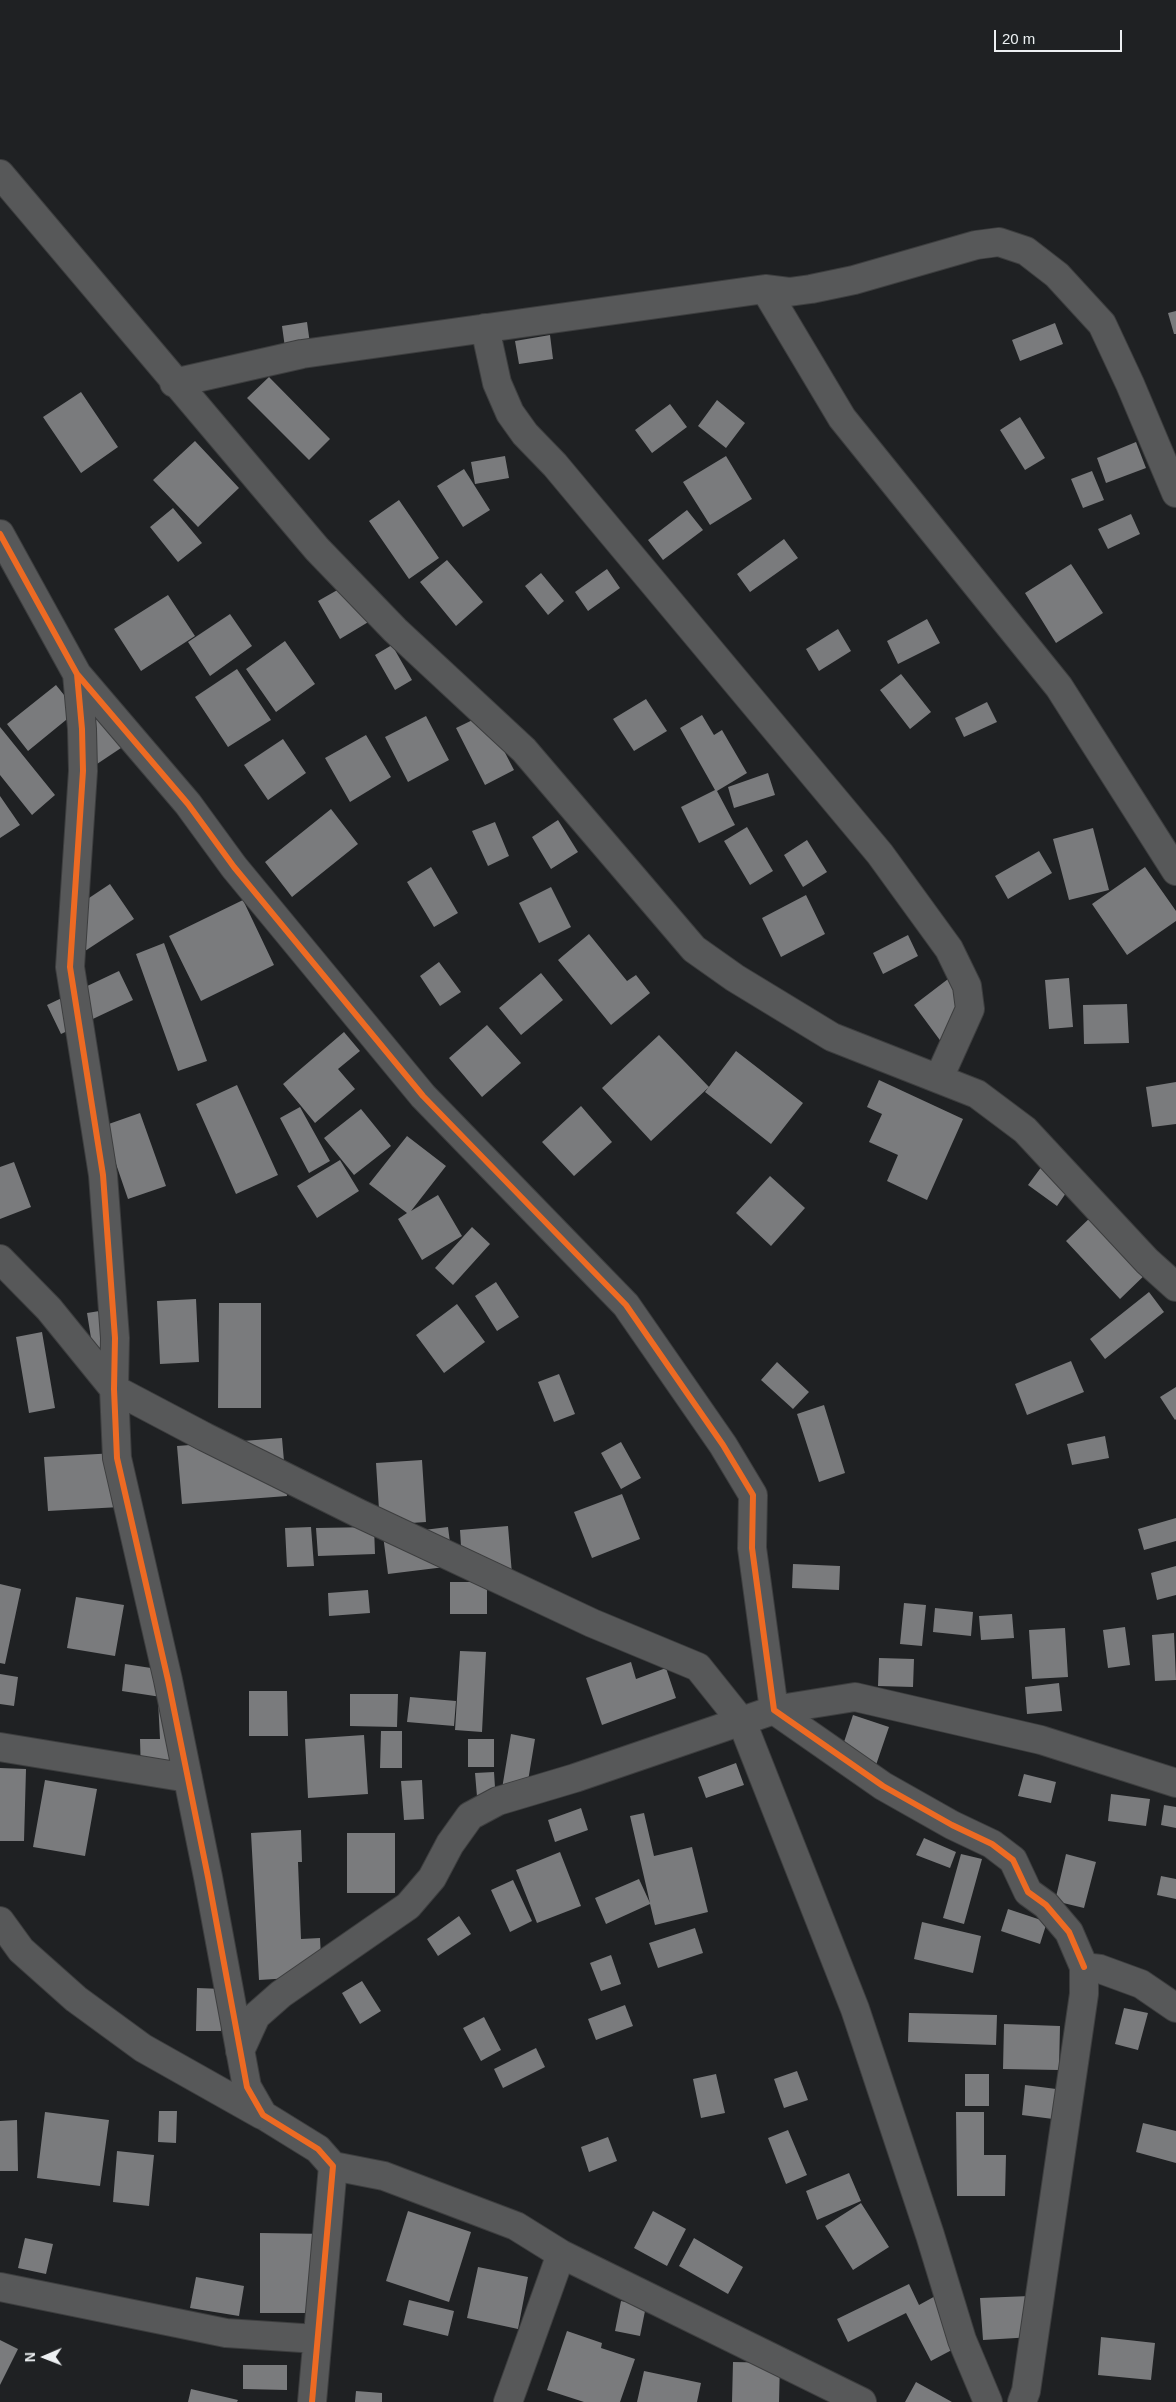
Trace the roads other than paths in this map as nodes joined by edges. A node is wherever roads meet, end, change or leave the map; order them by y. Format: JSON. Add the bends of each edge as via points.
{"nodes":[{"id":1,"x":0,"y":174,"type":"edge"},
{"id":2,"x":765,"y":289,"type":"junction"},
{"id":3,"x":484,"y":328,"type":"junction"},
{"id":4,"x":174,"y":383,"type":"junction"},
{"id":5,"x":1176,"y":493,"type":"edge"},
{"id":6,"x":0,"y":534,"type":"edge"},
{"id":7,"x":77,"y":674,"type":"junction"},
{"id":8,"x":1176,"y":871,"type":"edge"},
{"id":9,"x":939,"y":1078,"type":"junction"},
{"id":10,"x":0,"y":1259,"type":"edge"},
{"id":11,"x":1176,"y":1286,"type":"edge"},
{"id":12,"x":114,"y":1389,"type":"junction"},
{"id":13,"x":774,"y":1710,"type":"junction"},
{"id":14,"x":742,"y":1722,"type":"junction"},
{"id":15,"x":0,"y":1747,"type":"edge"},
{"id":16,"x":188,"y":1778,"type":"junction"},
{"id":17,"x":1176,"y":1783,"type":"edge"},
{"id":18,"x":0,"y":1921,"type":"edge"},
{"id":19,"x":1084,"y":1967,"type":"junction"},
{"id":20,"x":1176,"y":2008,"type":"edge"},
{"id":21,"x":240,"y":2051,"type":"junction"},
{"id":22,"x":263,"y":2116,"type":"junction"},
{"id":23,"x":333,"y":2166,"type":"junction"},
{"id":24,"x":561,"y":2254,"type":"junction"},
{"id":25,"x":0,"y":2287,"type":"edge"},
{"id":26,"x":317,"y":2339,"type":"junction"},
{"id":27,"x":312,"y":2402,"type":"edge"},
{"id":28,"x":508,"y":2402,"type":"edge"},
{"id":29,"x":862,"y":2402,"type":"edge"},
{"id":30,"x":988,"y":2402,"type":"edge"},
{"id":31,"x":1022,"y":2402,"type":"edge"}],
"edges":[{"from":1,"to":4,"type":"street"},
{"from":2,"to":3,"type":"street"},
{"from":2,"to":5,"type":"street","via":[[789,292],[811,289],[976,245],[999,242],[1026,251],[1057,275],[1102,324]]},
{"from":2,"to":8,"type":"street","via":[[842,418],[1059,687]]},
{"from":3,"to":4,"type":"street","via":[[302,354]]},
{"from":3,"to":9,"type":"street","via":[[497,384],[524,434],[555,465],[880,854],[949,948],[967,986],[970,1009]]},
{"from":4,"to":9,"type":"street","via":[[317,549],[395,630],[524,750],[694,949],[832,1037]]},
{"from":6,"to":7,"type":"street"},
{"from":7,"to":12,"type":"street","via":[[83,771],[70,967],[103,1175],[116,1338]]},
{"from":7,"to":13,"type":"street","via":[[188,804],[234,867],[423,1096],[626,1305],[723,1445],[753,1495],[752,1548]]},
{"from":9,"to":11,"type":"street","via":[[977,1094],[1025,1130],[1147,1261]]},
{"from":10,"to":12,"type":"street","via":[[49,1309]]},
{"from":12,"to":14,"type":"street","via":[[358,1513],[592,1624],[698,1667]]},
{"from":12,"to":16,"type":"street","via":[[117,1458]]},
{"from":13,"to":14,"type":"street"},
{"from":13,"to":17,"type":"street","via":[[855,1697],[1040,1740]]},
{"from":13,"to":19,"type":"street","via":[[883,1786],[992,1844],[1013,1860],[1028,1892],[1046,1905],[1069,1932]]},
{"from":14,"to":21,"type":"street","via":[[498,1801],[470,1816],[432,1878],[408,1906],[256,2016]]},
{"from":14,"to":30,"type":"street","via":[[855,2009],[962,2340]]},
{"from":15,"to":16,"type":"street"},
{"from":16,"to":21,"type":"street"},
{"from":18,"to":22,"type":"street","via":[[21,1950],[76,1999],[143,2048]]},
{"from":19,"to":20,"type":"street","via":[[1100,1969],[1142,1984]]},
{"from":19,"to":31,"type":"street","via":[[1082,2004]]},
{"from":21,"to":22,"type":"street","via":[[247,2087]]},
{"from":22,"to":23,"type":"street","via":[[318,2149]]},
{"from":23,"to":24,"type":"street","via":[[384,2176],[516,2226]]},
{"from":23,"to":26,"type":"street"},
{"from":24,"to":28,"type":"street"},
{"from":24,"to":29,"type":"street"},
{"from":25,"to":26,"type":"street","via":[[226,2333]]},
{"from":26,"to":27,"type":"street"}]}
